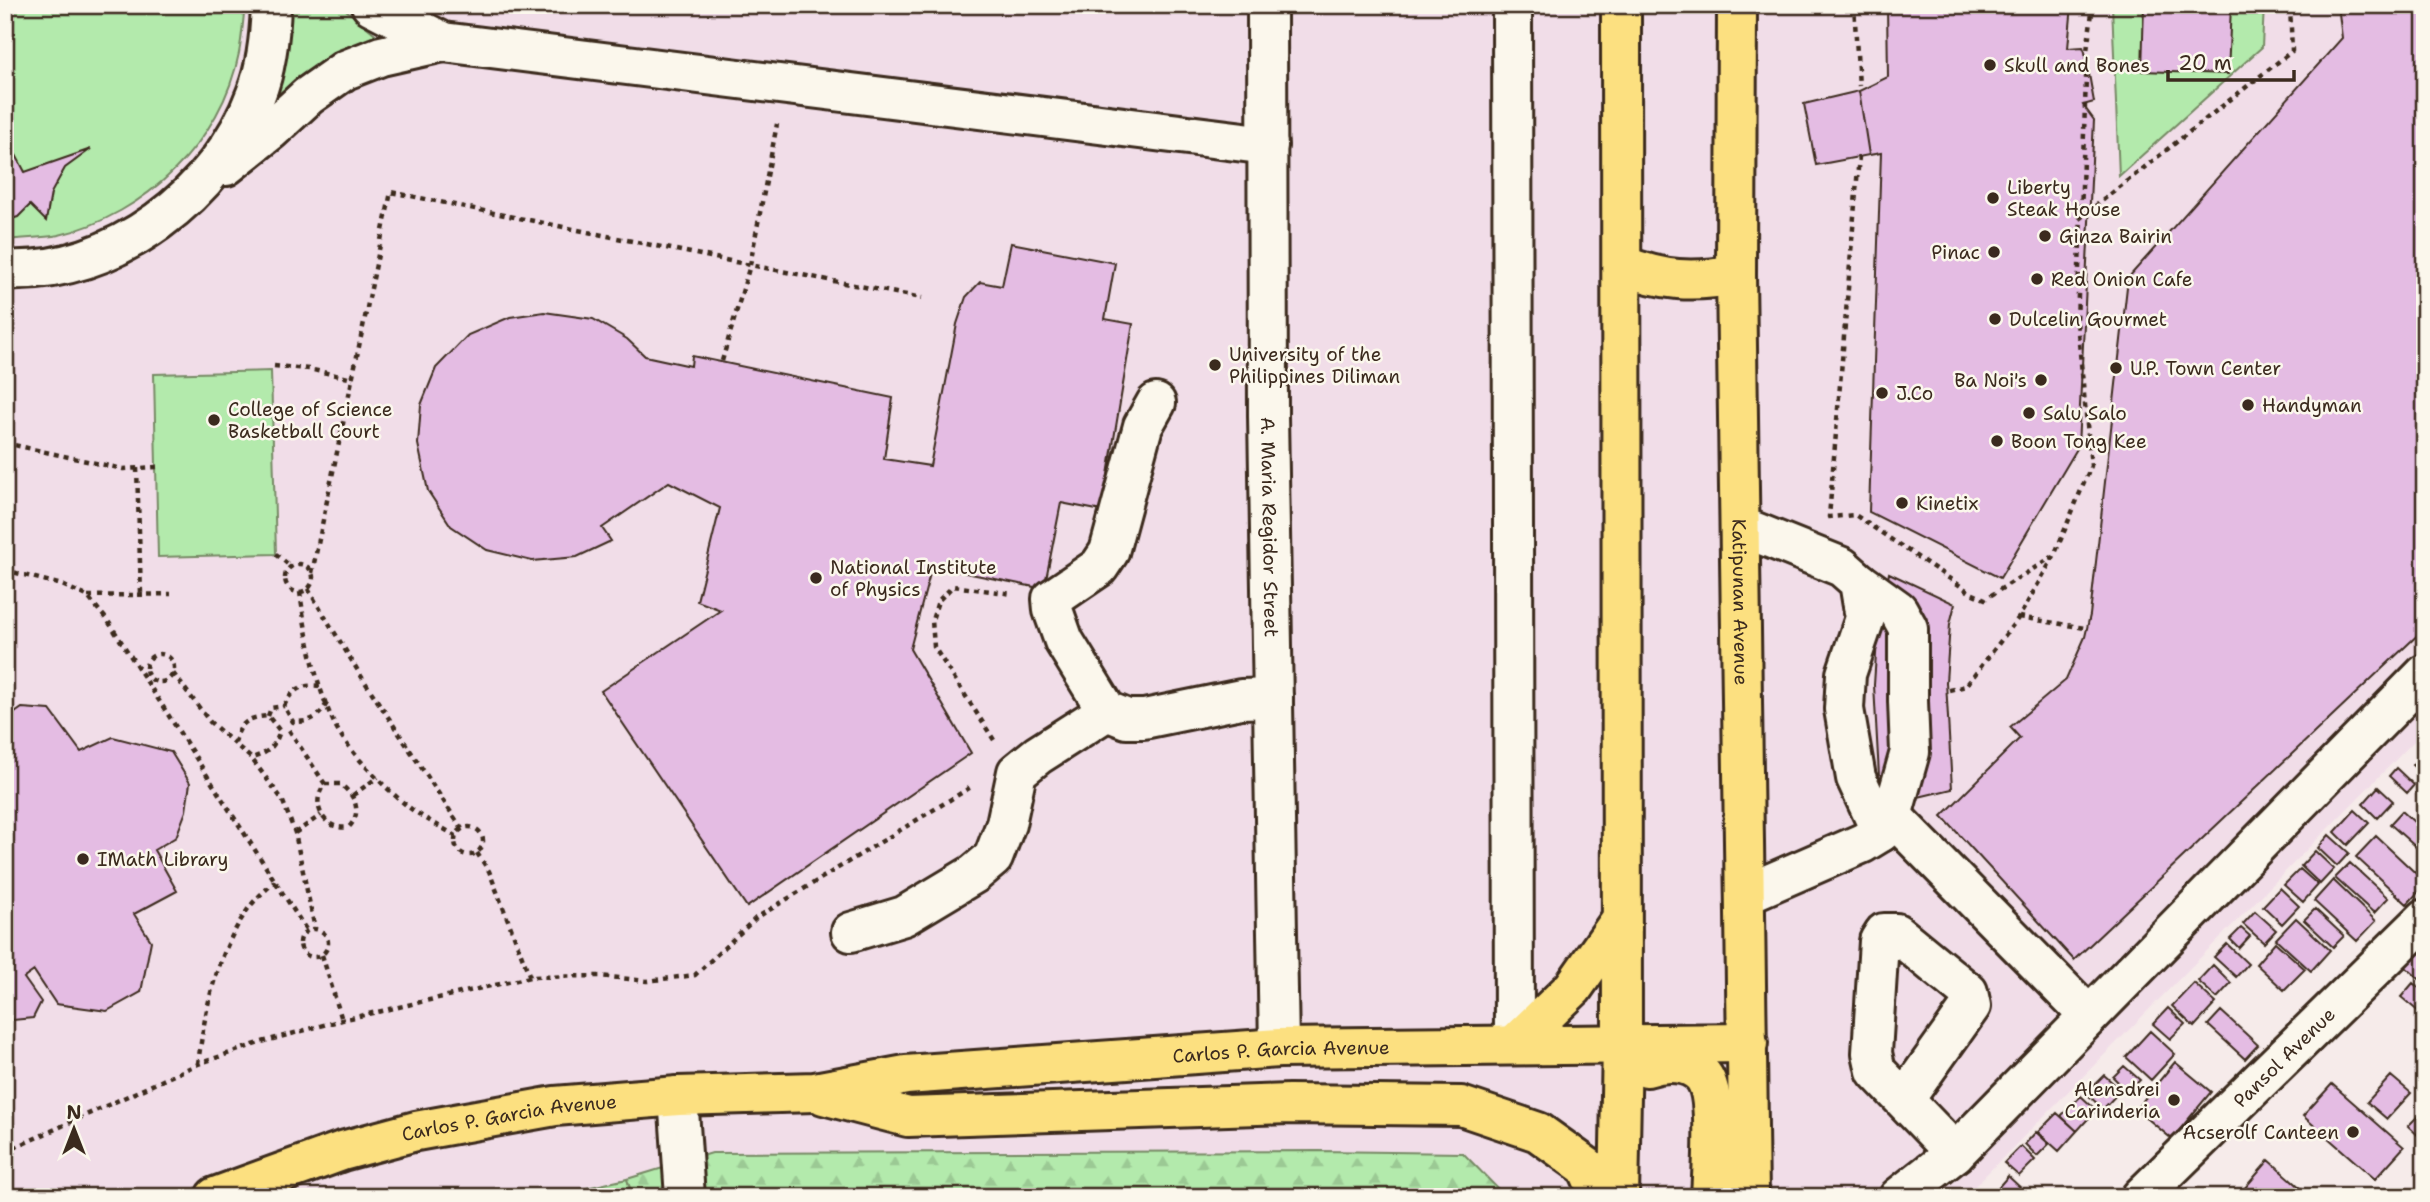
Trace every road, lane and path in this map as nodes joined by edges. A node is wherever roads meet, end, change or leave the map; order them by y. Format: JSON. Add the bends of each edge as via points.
{"nodes":[{"id":1,"x":271,"y":5,"type":"edge"},
{"id":2,"x":371,"y":5,"type":"edge"},
{"id":3,"x":1267,"y":5,"type":"edge"},
{"id":4,"x":1512,"y":5,"type":"edge"},
{"id":5,"x":1621,"y":5,"type":"edge"},
{"id":6,"x":1737,"y":5,"type":"edge"},
{"id":7,"x":1854,"y":5,"type":"edge"},
{"id":8,"x":2093,"y":5,"type":"edge"},
{"id":9,"x":2290,"y":5,"type":"edge"},
{"id":10,"x":443,"y":42,"type":"junction"},
{"id":11,"x":784,"y":85,"type":"junction"},
{"id":12,"x":1859,"y":86,"type":"dead end"},
{"id":13,"x":1268,"y":145,"type":"junction"},
{"id":14,"x":1859,"y":156,"type":"dead end"},
{"id":15,"x":199,"y":187,"type":"junction"},
{"id":16,"x":2079,"y":219,"type":"junction"},
{"id":17,"x":750,"y":265,"type":"junction"},
{"id":18,"x":1622,"y":265,"type":"junction"},
{"id":19,"x":5,"y":270,"type":"edge"},
{"id":20,"x":1736,"y":275,"type":"junction"},
{"id":21,"x":922,"y":298,"type":"dead end"},
{"id":22,"x":722,"y":361,"type":"dead end"},
{"id":23,"x":274,"y":366,"type":"dead end"},
{"id":24,"x":353,"y":379,"type":"junction"},
{"id":25,"x":1156,"y":403,"type":"dead end"},
{"id":26,"x":5,"y":443,"type":"edge"},
{"id":27,"x":157,"y":467,"type":"dead end"},
{"id":28,"x":137,"y":468,"type":"junction"},
{"id":29,"x":1740,"y":526,"type":"junction"},
{"id":30,"x":276,"y":554,"type":"dead end"},
{"id":31,"x":2054,"y":556,"type":"junction"},
{"id":32,"x":290,"y":567,"type":"junction"},
{"id":33,"x":5,"y":570,"type":"edge"},
{"id":34,"x":312,"y":573,"type":"junction"},
{"id":35,"x":1859,"y":582,"type":"junction"},
{"id":36,"x":308,"y":589,"type":"junction"},
{"id":37,"x":300,"y":592,"type":"junction"},
{"id":38,"x":141,"y":594,"type":"junction"},
{"id":39,"x":171,"y":594,"type":"dead end"},
{"id":40,"x":87,"y":596,"type":"junction"},
{"id":41,"x":1052,"y":598,"type":"junction"},
{"id":42,"x":2019,"y":617,"type":"junction"},
{"id":43,"x":2085,"y":628,"type":"dead end"},
{"id":44,"x":173,"y":673,"type":"junction"},
{"id":45,"x":2425,"y":674,"type":"edge"},
{"id":46,"x":320,"y":686,"type":"junction"},
{"id":47,"x":1966,"y":686,"type":"dead end"},
{"id":48,"x":1273,"y":698,"type":"junction"},
{"id":49,"x":327,"y":704,"type":"junction"},
{"id":50,"x":284,"y":706,"type":"junction"},
{"id":51,"x":1107,"y":711,"type":"junction"},
{"id":52,"x":268,"y":716,"type":"junction"},
{"id":53,"x":293,"y":722,"type":"junction"},
{"id":54,"x":289,"y":730,"type":"junction"},
{"id":55,"x":280,"y":731,"type":"junction"},
{"id":56,"x":235,"y":743,"type":"junction"},
{"id":57,"x":1001,"y":751,"type":"dead end"},
{"id":58,"x":251,"y":758,"type":"junction"},
{"id":59,"x":378,"y":777,"type":"junction"},
{"id":60,"x":982,"y":781,"type":"dead end"},
{"id":61,"x":325,"y":784,"type":"junction"},
{"id":62,"x":352,"y":795,"type":"junction"},
{"id":63,"x":321,"y":815,"type":"junction"},
{"id":64,"x":1886,"y":824,"type":"junction"},
{"id":65,"x":462,"y":829,"type":"junction"},
{"id":66,"x":295,"y":833,"type":"junction"},
{"id":67,"x":456,"y":836,"type":"junction"},
{"id":68,"x":477,"y":853,"type":"junction"},
{"id":69,"x":275,"y":881,"type":"junction"},
{"id":70,"x":1745,"y":894,"type":"junction"},
{"id":71,"x":2425,"y":919,"type":"edge"},
{"id":72,"x":1620,"y":921,"type":"junction"},
{"id":73,"x":315,"y":929,"type":"junction"},
{"id":74,"x":307,"y":931,"type":"junction"},
{"id":75,"x":851,"y":932,"type":"dead end"},
{"id":76,"x":322,"y":955,"type":"junction"},
{"id":77,"x":530,"y":977,"type":"junction"},
{"id":78,"x":2089,"y":1016,"type":"junction"},
{"id":79,"x":342,"y":1020,"type":"junction"},
{"id":80,"x":1622,"y":1044,"type":"junction"},
{"id":81,"x":1748,"y":1044,"type":"junction"},
{"id":82,"x":1514,"y":1045,"type":"junction"},
{"id":83,"x":1279,"y":1048,"type":"junction"},
{"id":84,"x":198,"y":1064,"type":"junction"},
{"id":85,"x":1620,"y":1083,"type":"junction"},
{"id":86,"x":815,"y":1093,"type":"junction"},
{"id":87,"x":678,"y":1096,"type":"junction"},
{"id":88,"x":1903,"y":1100,"type":"dead end"},
{"id":89,"x":5,"y":1152,"type":"edge"},
{"id":90,"x":1955,"y":1153,"type":"junction"},
{"id":91,"x":215,"y":1197,"type":"edge"},
{"id":92,"x":685,"y":1197,"type":"edge"},
{"id":93,"x":1600,"y":1197,"type":"edge"},
{"id":94,"x":1619,"y":1197,"type":"edge"},
{"id":95,"x":1711,"y":1197,"type":"edge"},
{"id":96,"x":1749,"y":1197,"type":"edge"},
{"id":97,"x":1899,"y":1197,"type":"edge"},
{"id":98,"x":2141,"y":1197,"type":"edge"}],
"edges":[{"from":1,"to":15,"type":"street","via":[[270,41],[257,94],[233,144]]},
{"from":2,"to":10,"type":"street"},
{"from":3,"to":13,"type":"street","name":"A. Maria Regidor Street"},
{"from":4,"to":82,"type":"street"},
{"from":5,"to":18,"type":"main road"},
{"from":6,"to":20,"type":"main road","name":"Katipunan Avenue"},
{"from":7,"to":12,"type":"path"},
{"from":8,"to":16,"type":"path"},
{"from":9,"to":16,"type":"path","via":[[2292,51]]},
{"from":10,"to":11,"type":"street"},
{"from":10,"to":15,"type":"street","via":[[381,56],[345,70]]},
{"from":11,"to":13,"type":"street"},
{"from":11,"to":17,"type":"path"},
{"from":13,"to":48,"type":"street","name":"A. Maria Regidor Street"},
{"from":14,"to":31,"type":"path","via":[[1829,517],[1854,514],[1985,598]]},
{"from":15,"to":19,"type":"street","via":[[160,221],[116,247],[66,263]]},
{"from":16,"to":31,"type":"path","via":[[2077,322],[2091,466]]},
{"from":17,"to":21,"type":"path"},
{"from":17,"to":22,"type":"path"},
{"from":17,"to":24,"type":"path","via":[[391,192]]},
{"from":18,"to":20,"type":"main road","via":[[1677,280]]},
{"from":18,"to":72,"type":"main road"},
{"from":20,"to":29,"type":"main road","name":"Katipunan Avenue"},
{"from":23,"to":24,"type":"path"},
{"from":24,"to":34,"type":"path"},
{"from":25,"to":41,"type":"street","via":[[1143,426],[1109,552],[1099,567]]},
{"from":26,"to":28,"type":"path","via":[[123,469]]},
{"from":27,"to":28,"type":"path"},
{"from":28,"to":38,"type":"path"},
{"from":29,"to":35,"type":"street","via":[[1842,567]]},
{"from":29,"to":70,"type":"main road","name":"Katipunan Avenue"},
{"from":30,"to":32,"type":"path"},
{"from":31,"to":42,"type":"path"},
{"from":32,"to":34,"type":"path","via":[[303,564]]},
{"from":32,"to":37,"type":"path","via":[[286,583]]},
{"from":33,"to":40,"type":"path","via":[[62,584]]},
{"from":34,"to":36,"type":"path"},
{"from":35,"to":64,"type":"street","via":[[1865,618],[1846,674],[1844,709],[1856,778]]},
{"from":35,"to":64,"type":"street","via":[[1898,610],[1908,628],[1910,752]]},
{"from":36,"to":37,"type":"path"},
{"from":36,"to":65,"type":"path"},
{"from":37,"to":46,"type":"path"},
{"from":38,"to":39,"type":"path"},
{"from":38,"to":40,"type":"path"},
{"from":40,"to":69,"type":"path","via":[[108,621]]},
{"from":41,"to":51,"type":"street","via":[[1064,641]]},
{"from":41,"to":57,"type":"path","via":[[953,586],[938,601],[932,620],[934,648]]},
{"from":42,"to":43,"type":"path"},
{"from":42,"to":47,"type":"path"},
{"from":44,"to":44,"type":"path","via":[[174,664],[165,654],[152,656],[147,663],[153,680],[167,680]]},
{"from":44,"to":56,"type":"path","via":[[210,722]]},
{"from":45,"to":78,"type":"street"},
{"from":46,"to":49,"type":"path"},
{"from":46,"to":50,"type":"path","via":[[297,688]]},
{"from":48,"to":51,"type":"street","via":[[1241,699],[1144,719],[1127,719]]},
{"from":48,"to":83,"type":"street","name":"A. Maria Regidor Street"},
{"from":49,"to":53,"type":"path","via":[[320,716],[309,722]]},
{"from":49,"to":59,"type":"path","via":[[351,750]]},
{"from":50,"to":52,"type":"path","via":[[271,708]]},
{"from":50,"to":53,"type":"path"},
{"from":51,"to":75,"type":"street","via":[[1017,772],[993,858],[904,916]]},
{"from":52,"to":55,"type":"path"},
{"from":52,"to":56,"type":"path","via":[[253,717],[243,724]]},
{"from":53,"to":54,"type":"path"},
{"from":54,"to":55,"type":"path"},
{"from":54,"to":61,"type":"path"},
{"from":55,"to":58,"type":"path","via":[[271,749]]},
{"from":56,"to":58,"type":"path"},
{"from":58,"to":66,"type":"path","via":[[282,799]]},
{"from":59,"to":62,"type":"path"},
{"from":59,"to":67,"type":"path","via":[[406,806]]},
{"from":60,"to":77,"type":"path","via":[[757,918],[695,975],[648,981]]},
{"from":61,"to":62,"type":"path","via":[[340,784]]},
{"from":61,"to":63,"type":"path","via":[[318,797]]},
{"from":62,"to":63,"type":"path","via":[[357,806],[349,827],[331,825]]},
{"from":63,"to":66,"type":"path"},
{"from":64,"to":70,"type":"street","via":[[1863,843]]},
{"from":64,"to":78,"type":"street"},
{"from":65,"to":67,"type":"path"},
{"from":65,"to":68,"type":"path","via":[[472,827],[483,836]]},
{"from":66,"to":73,"type":"path"},
{"from":67,"to":68,"type":"path","via":[[460,852]]},
{"from":68,"to":77,"type":"path","via":[[489,871]]},
{"from":69,"to":74,"type":"path"},
{"from":69,"to":84,"type":"path","via":[[249,908],[220,964],[205,1013]]},
{"from":70,"to":81,"type":"main road","name":"Katipunan Avenue"},
{"from":71,"to":98,"type":"street","name":"Pansol Avenue"},
{"from":72,"to":80,"type":"main road"},
{"from":72,"to":82,"type":"main road","via":[[1573,988]]},
{"from":73,"to":74,"type":"path"},
{"from":73,"to":76,"type":"path","via":[[328,939]]},
{"from":74,"to":76,"type":"path","via":[[300,942],[303,950],[310,956]]},
{"from":76,"to":79,"type":"path"},
{"from":77,"to":79,"type":"path"},
{"from":78,"to":90,"type":"street"},
{"from":79,"to":84,"type":"path"},
{"from":80,"to":81,"type":"main road","name":"Carlos P. Garcia Avenue"},
{"from":80,"to":82,"type":"main road","name":"Carlos P. Garcia Avenue"},
{"from":80,"to":85,"type":"main road"},
{"from":81,"to":96,"type":"main road","name":"Katipunan Avenue"},
{"from":82,"to":83,"type":"main road","name":"Carlos P. Garcia Avenue"},
{"from":83,"to":86,"type":"main road","name":"Carlos P. Garcia Avenue","via":[[906,1075]]},
{"from":84,"to":89,"type":"path"},
{"from":85,"to":94,"type":"main road"},
{"from":85,"to":95,"type":"main road","via":[[1658,1063],[1686,1064],[1704,1076],[1712,1102]]},
{"from":86,"to":87,"type":"main road","name":"Carlos P. Garcia Avenue"},
{"from":86,"to":93,"type":"main road","name":"Carlos P. Garcia Avenue","via":[[908,1117],[1289,1104],[1461,1107],[1538,1132],[1587,1167]]},
{"from":87,"to":91,"type":"main road","name":"Carlos P. Garcia Avenue","via":[[555,1106],[416,1131],[342,1151]]},
{"from":87,"to":92,"type":"street"},
{"from":88,"to":90,"type":"street"},
{"from":90,"to":97,"type":"street"}]}
